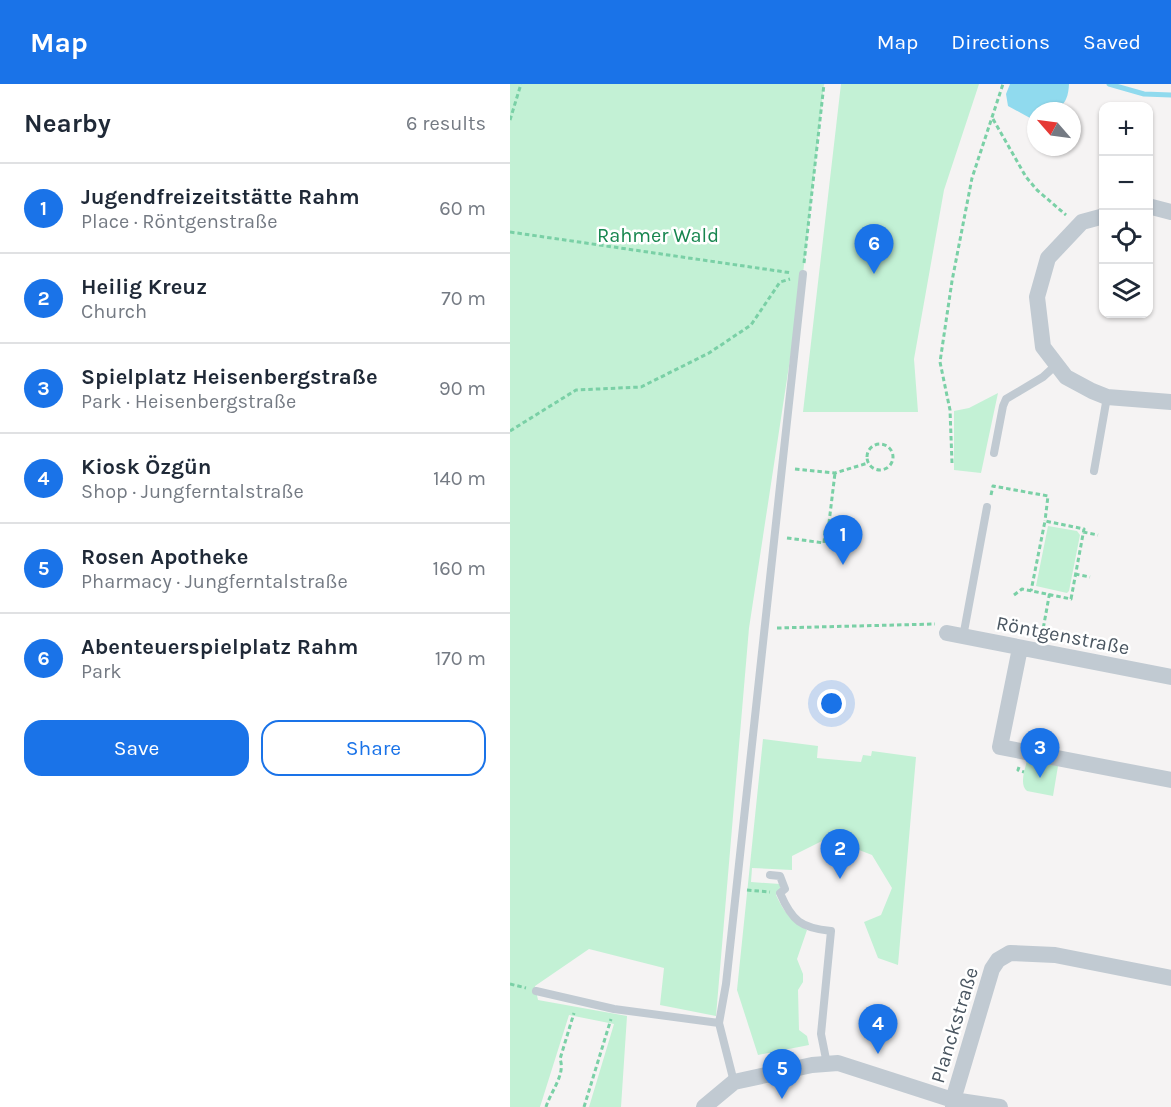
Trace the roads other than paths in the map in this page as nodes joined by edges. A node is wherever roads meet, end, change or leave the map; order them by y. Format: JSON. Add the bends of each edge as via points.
{"nodes":[{"id":1,"x":1153,"y":207,"type":"edge"},
{"id":2,"x":1171,"y":212,"type":"edge"},
{"id":3,"x":1099,"y":217,"type":"edge"},
{"id":4,"x":802,"y":274,"type":"road end"},
{"id":5,"x":1056,"y":365,"type":"junction"},
{"id":6,"x":1107,"y":397,"type":"junction"},
{"id":7,"x":1171,"y":402,"type":"edge"},
{"id":8,"x":994,"y":453,"type":"dead end"},
{"id":9,"x":1094,"y":471,"type":"dead end"},
{"id":10,"x":987,"y":507,"type":"dead end"},
{"id":11,"x":955,"y":635,"type":"joint"},
{"id":12,"x":1020,"y":648,"type":"junction"},
{"id":13,"x":1171,"y":676,"type":"edge"},
{"id":14,"x":1171,"y":780,"type":"edge"},
{"id":15,"x":770,"y":875,"type":"dead end"},
{"id":16,"x":1171,"y":978,"type":"edge"},
{"id":17,"x":536,"y":991,"type":"dead end"},
{"id":18,"x":718,"y":1023,"type":"junction"},
{"id":19,"x":827,"y":1064,"type":"junction"},
{"id":20,"x":734,"y":1082,"type":"junction"},
{"id":21,"x":953,"y":1103,"type":"edge"},
{"id":22,"x":704,"y":1107,"type":"edge"},
{"id":23,"x":1000,"y":1107,"type":"edge"}],
"edges":[{"from":1,"to":2,"type":"street"},
{"from":3,"to":5,"type":"street","via":[[1082,222],[1048,258],[1037,297],[1043,347]]},
{"from":4,"to":18,"type":"lane","via":[[726,984]]},
{"from":5,"to":6,"type":"street","via":[[1066,377]]},
{"from":5,"to":8,"type":"lane","via":[[1006,399]]},
{"from":6,"to":7,"type":"street"},
{"from":6,"to":9,"type":"lane"},
{"from":10,"to":11,"type":"lane"},
{"from":11,"to":12,"type":"street","name":"Röntgenstraße"},
{"from":12,"to":13,"type":"street","name":"Röntgenstraße"},
{"from":12,"to":14,"type":"street","via":[[1000,747]]},
{"from":15,"to":19,"type":"lane","via":[[780,876],[785,889],[780,893],[798,922],[812,929],[831,931],[821,1034]]},
{"from":16,"to":21,"type":"street","name":"Planckstraße","via":[[1055,955],[1010,954],[998,960],[992,969]]},
{"from":17,"to":18,"type":"lane","via":[[614,1008]]},
{"from":18,"to":20,"type":"lane"},
{"from":19,"to":20,"type":"street"},
{"from":19,"to":21,"type":"street","via":[[838,1063]]},
{"from":20,"to":22,"type":"street"},
{"from":21,"to":23,"type":"street"}]}
